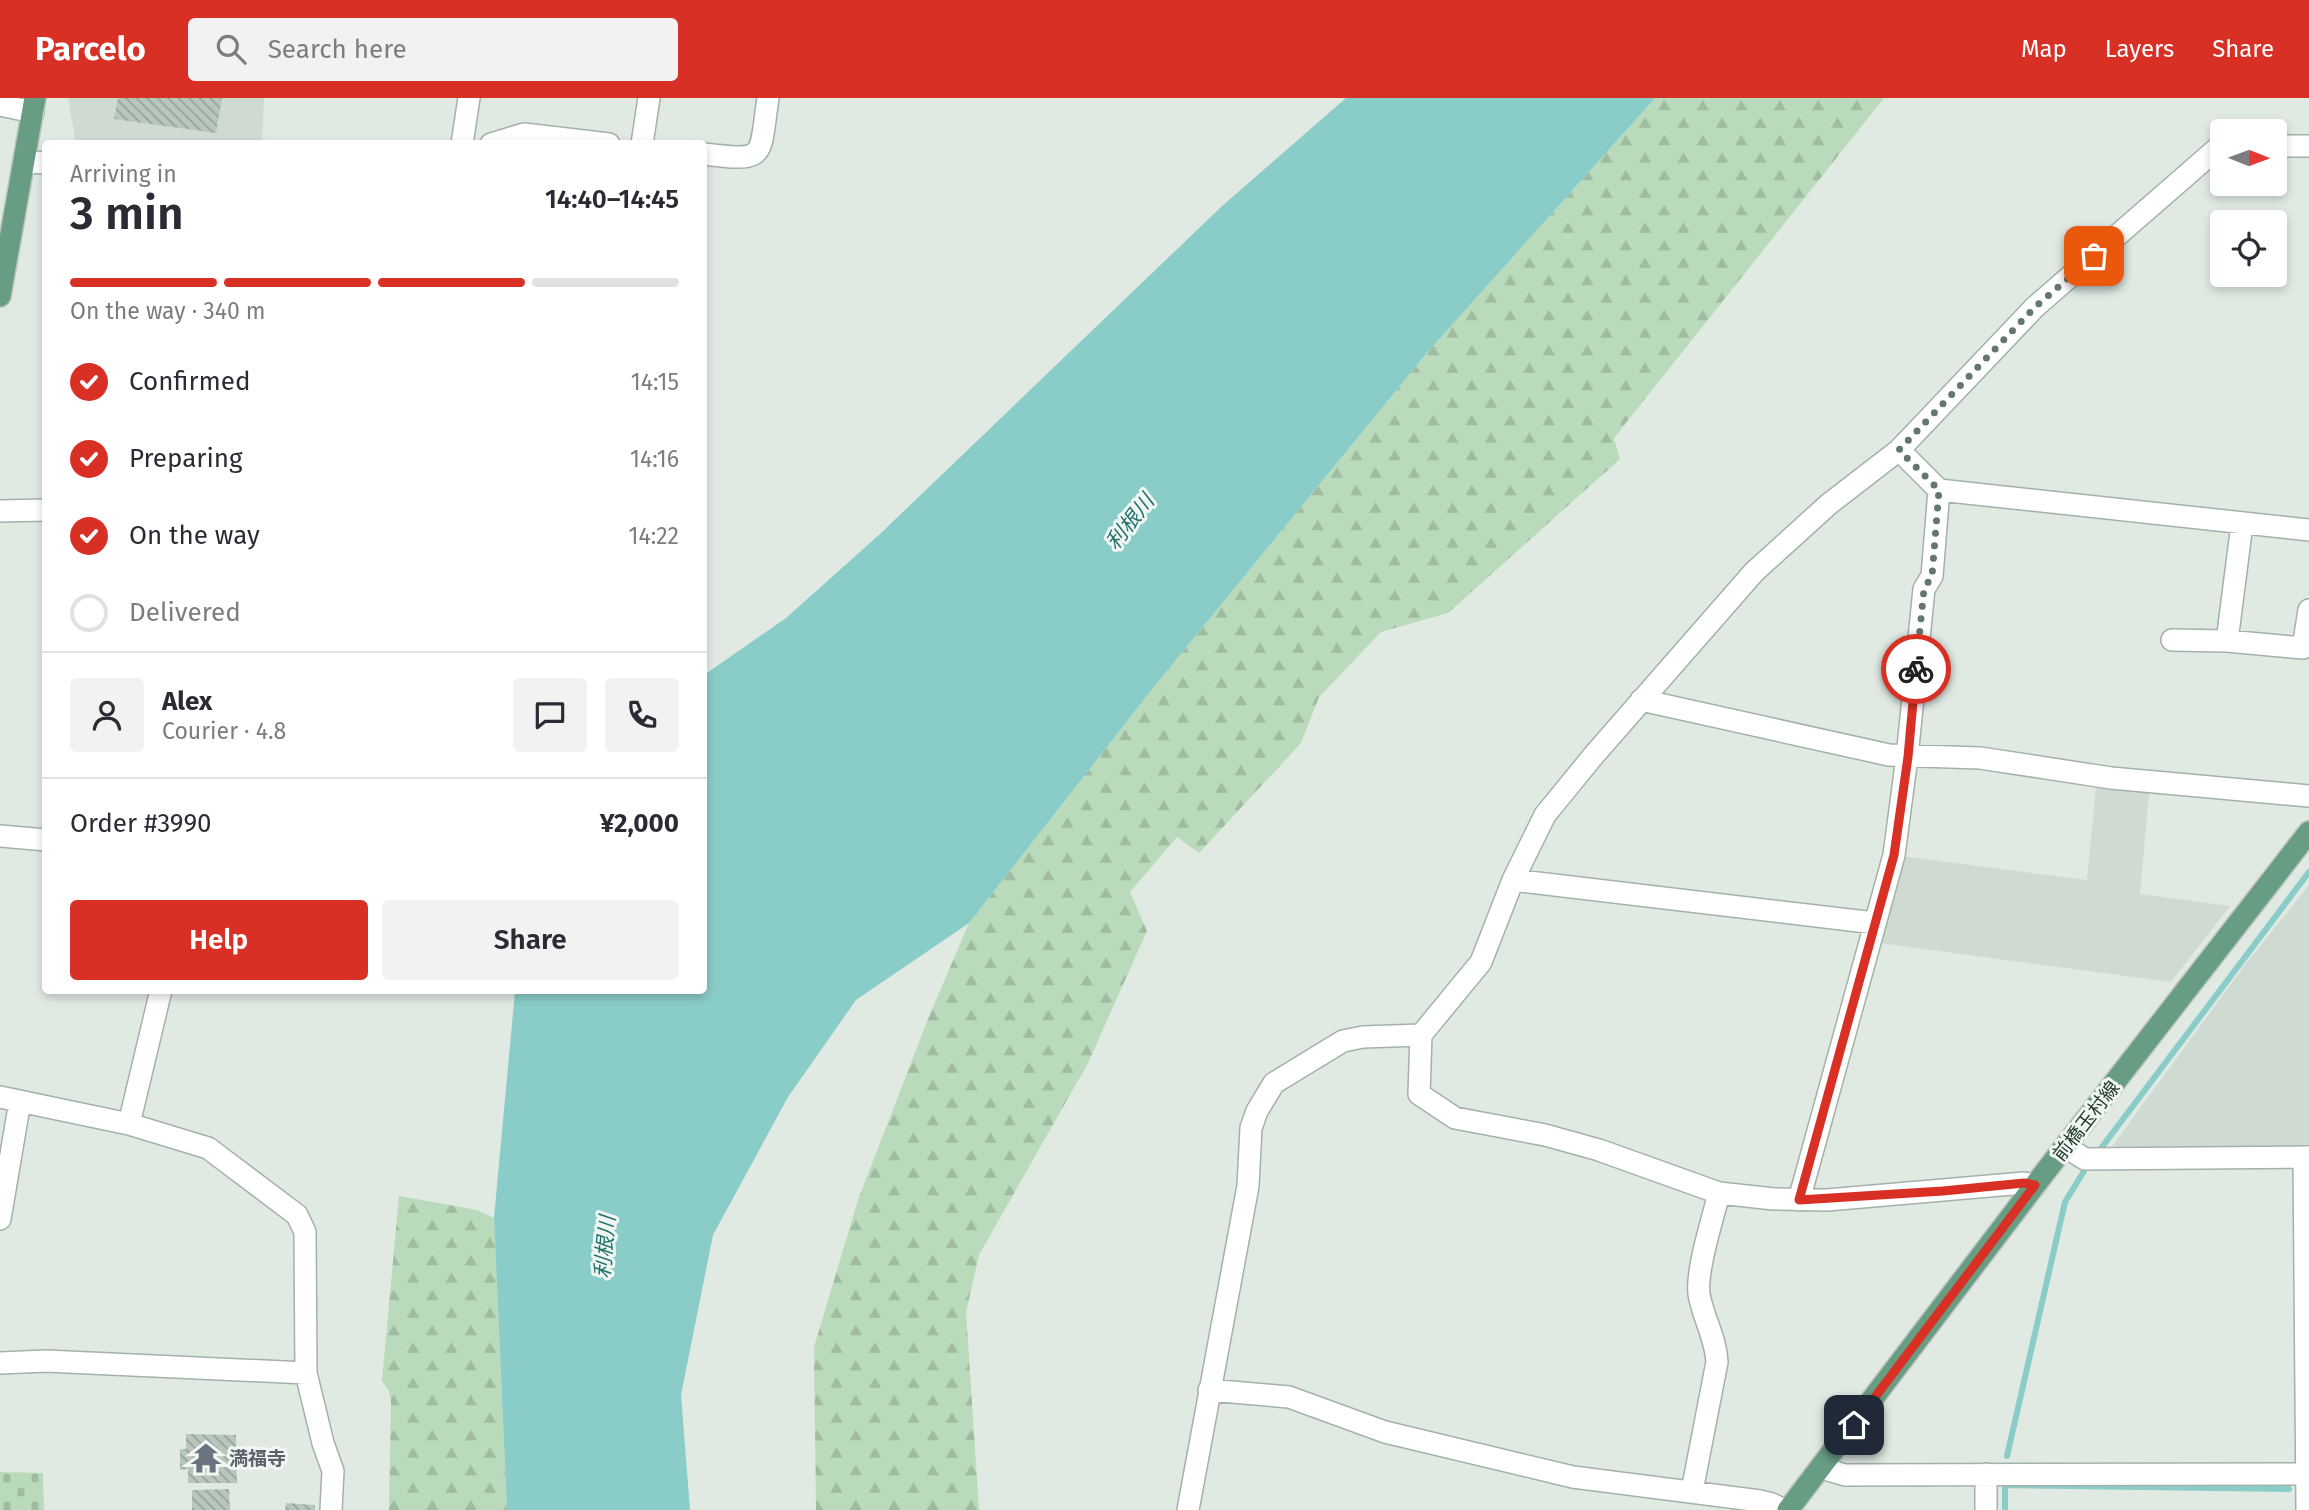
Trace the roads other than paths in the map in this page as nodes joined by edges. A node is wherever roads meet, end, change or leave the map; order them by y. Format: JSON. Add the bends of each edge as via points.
{"nodes":[{"id":1,"x":468,"y":98,"type":"edge"},
{"id":2,"x":649,"y":98,"type":"edge"},
{"id":3,"x":768,"y":98,"type":"edge"},
{"id":4,"x":0,"y":105,"type":"edge"},
{"id":5,"x":34,"y":105,"type":"edge"},
{"id":6,"x":463,"y":140,"type":"edge"},
{"id":7,"x":504,"y":140,"type":"edge"},
{"id":8,"x":575,"y":140,"type":"edge"},
{"id":9,"x":643,"y":140,"type":"edge"},
{"id":10,"x":2287,"y":146,"type":"edge"},
{"id":11,"x":2309,"y":146,"type":"edge"},
{"id":12,"x":707,"y":154,"type":"edge"},
{"id":13,"x":2210,"y":155,"type":"edge"},
{"id":14,"x":24,"y":162,"type":"junction"},
{"id":15,"x":42,"y":163,"type":"edge"},
{"id":16,"x":0,"y":296,"type":"edge"},
{"id":17,"x":1899,"y":450,"type":"junction"},
{"id":18,"x":1939,"y":490,"type":"junction"},
{"id":19,"x":42,"y":510,"type":"edge"},
{"id":20,"x":0,"y":511,"type":"edge"},
{"id":21,"x":2242,"y":524,"type":"junction"},
{"id":22,"x":2309,"y":530,"type":"edge"},
{"id":23,"x":2309,"y":610,"type":"edge"},
{"id":24,"x":2172,"y":640,"type":"dead end"},
{"id":25,"x":2227,"y":641,"type":"junction"},
{"id":26,"x":1641,"y":700,"type":"junction"},
{"id":27,"x":1908,"y":757,"type":"junction"},
{"id":28,"x":2309,"y":796,"type":"edge"},
{"id":29,"x":2309,"y":832,"type":"edge"},
{"id":30,"x":0,"y":836,"type":"edge"},
{"id":31,"x":42,"y":840,"type":"edge"},
{"id":32,"x":1513,"y":880,"type":"junction"},
{"id":33,"x":1875,"y":923,"type":"junction"},
{"id":34,"x":160,"y":994,"type":"edge"},
{"id":35,"x":1421,"y":1035,"type":"junction"},
{"id":36,"x":10,"y":1099,"type":"edge"},
{"id":37,"x":129,"y":1124,"type":"junction"},
{"id":38,"x":2066,"y":1147,"type":"junction"},
{"id":39,"x":2306,"y":1157,"type":"edge"},
{"id":40,"x":2035,"y":1185,"type":"junction"},
{"id":41,"x":1719,"y":1193,"type":"junction"},
{"id":42,"x":1799,"y":1200,"type":"junction"},
{"id":43,"x":0,"y":1219,"type":"edge"},
{"id":44,"x":0,"y":1363,"type":"edge"},
{"id":45,"x":306,"y":1373,"type":"junction"},
{"id":46,"x":1209,"y":1390,"type":"junction"},
{"id":47,"x":1821,"y":1468,"type":"junction"},
{"id":48,"x":1986,"y":1474,"type":"junction"},
{"id":49,"x":2306,"y":1474,"type":"junction"},
{"id":50,"x":1692,"y":1491,"type":"junction"},
{"id":51,"x":331,"y":1510,"type":"edge"},
{"id":52,"x":1188,"y":1510,"type":"edge"},
{"id":53,"x":1786,"y":1510,"type":"edge"},
{"id":54,"x":1986,"y":1510,"type":"edge"},
{"id":55,"x":2307,"y":1510,"type":"edge"}],
"edges":[{"from":1,"to":6,"type":"street"},
{"from":2,"to":9,"type":"street"},
{"from":3,"to":12,"type":"street","via":[[757,152],[742,159]]},
{"from":4,"to":5,"type":"street"},
{"from":5,"to":14,"type":"main road"},
{"from":7,"to":8,"type":"street","via":[[524,134]]},
{"from":10,"to":11,"type":"street"},
{"from":13,"to":17,"type":"street","via":[[2035,307]]},
{"from":14,"to":15,"type":"street"},
{"from":14,"to":16,"type":"main road"},
{"from":17,"to":18,"type":"street"},
{"from":17,"to":26,"type":"street","via":[[1829,504],[1754,572]]},
{"from":18,"to":21,"type":"street"},
{"from":18,"to":27,"type":"street"},
{"from":19,"to":20,"type":"street"},
{"from":21,"to":22,"type":"street"},
{"from":21,"to":25,"type":"street"},
{"from":23,"to":25,"type":"street","via":[[2303,648]]},
{"from":24,"to":25,"type":"street"},
{"from":26,"to":27,"type":"street"},
{"from":26,"to":32,"type":"street","via":[[1545,814]]},
{"from":27,"to":28,"type":"street","via":[[1980,758],[2111,778]]},
{"from":27,"to":33,"type":"street","via":[[1894,855]]},
{"from":29,"to":38,"type":"main road","name":"前橋玉村線"},
{"from":30,"to":31,"type":"street"},
{"from":32,"to":33,"type":"street"},
{"from":32,"to":35,"type":"street","via":[[1480,961]]},
{"from":33,"to":42,"type":"street"},
{"from":34,"to":37,"type":"street"},
{"from":35,"to":41,"type":"street","via":[[1419,1094],[1455,1118],[1599,1150]]},
{"from":35,"to":46,"type":"street","via":[[1343,1041],[1283,1077],[1263,1098],[1251,1128],[1248,1186]]},
{"from":36,"to":37,"type":"street"},
{"from":36,"to":43,"type":"street"},
{"from":37,"to":45,"type":"street","via":[[208,1148],[297,1215],[305,1232]]},
{"from":38,"to":39,"type":"street","via":[[2085,1159]]},
{"from":38,"to":40,"type":"main road","name":"前橋玉村線"},
{"from":39,"to":49,"type":"street"},
{"from":40,"to":42,"type":"street"},
{"from":40,"to":47,"type":"main road","name":"前橋玉村線"},
{"from":41,"to":42,"type":"street"},
{"from":41,"to":50,"type":"street","via":[[1699,1278],[1717,1362]]},
{"from":44,"to":45,"type":"street","via":[[46,1361]]},
{"from":45,"to":51,"type":"street","via":[[333,1471]]},
{"from":46,"to":50,"type":"street","via":[[1289,1397],[1385,1432],[1573,1477]]},
{"from":46,"to":52,"type":"street"},
{"from":47,"to":48,"type":"street","via":[[1845,1475]]},
{"from":47,"to":53,"type":"main road","name":"前橋玉村線"},
{"from":48,"to":49,"type":"street"},
{"from":48,"to":54,"type":"street"},
{"from":49,"to":55,"type":"street"},
{"from":50,"to":53,"type":"street","via":[[1760,1501]]}]}
